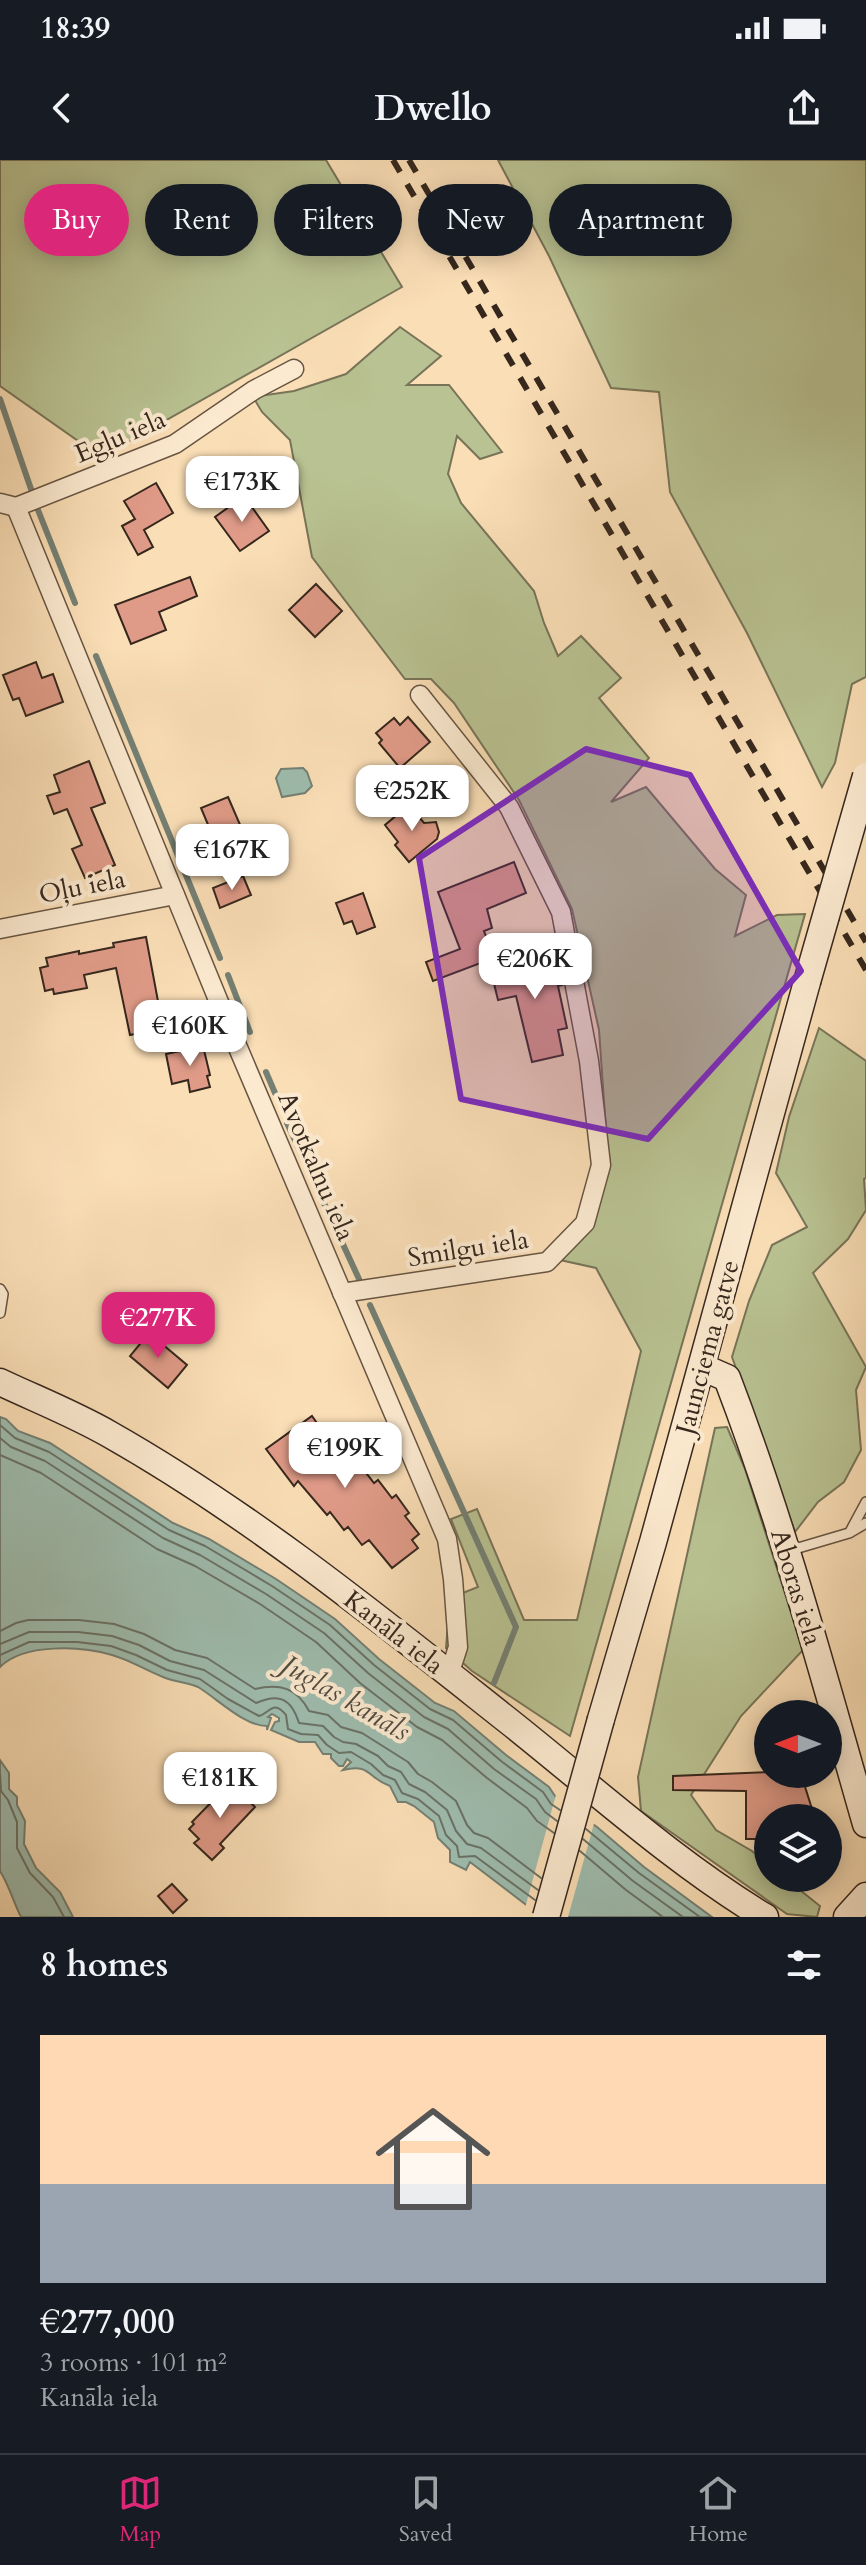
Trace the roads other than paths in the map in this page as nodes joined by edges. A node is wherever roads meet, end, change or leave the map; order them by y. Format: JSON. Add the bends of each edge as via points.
{"nodes":[{"id":1,"x":294,"y":369,"type":"dead end"},
{"id":2,"x":8,"y":505,"type":"edge"},
{"id":3,"x":420,"y":695,"type":"dead end"},
{"id":4,"x":866,"y":776,"type":"edge"},
{"id":5,"x":175,"y":895,"type":"junction"},
{"id":6,"x":0,"y":929,"type":"edge"},
{"id":7,"x":0,"y":1289,"type":"edge"},
{"id":8,"x":342,"y":1293,"type":"junction"},
{"id":9,"x":0,"y":1313,"type":"edge"},
{"id":10,"x":702,"y":1367,"type":"junction"},
{"id":11,"x":0,"y":1382,"type":"edge"},
{"id":12,"x":866,"y":1502,"type":"edge"},
{"id":13,"x":866,"y":1523,"type":"edge"},
{"id":14,"x":849,"y":1533,"type":"junction"},
{"id":15,"x":788,"y":1551,"type":"junction"},
{"id":16,"x":449,"y":1675,"type":"junction"},
{"id":17,"x":866,"y":1824,"type":"edge"},
{"id":18,"x":866,"y":1896,"type":"edge"},
{"id":19,"x":546,"y":1917,"type":"edge"},
{"id":20,"x":765,"y":1917,"type":"edge"},
{"id":21,"x":847,"y":1917,"type":"edge"}],
"edges":[{"from":1,"to":2,"type":"street","name":"Egļu iela","via":[[175,444]]},
{"from":2,"to":5,"type":"street","name":"Avotkalnu iela"},
{"from":3,"to":8,"type":"street","name":"Smilgu iela","via":[[509,807],[561,912],[589,1061],[601,1165],[585,1223],[547,1262]]},
{"from":4,"to":10,"type":"street","name":"Jaunciema gatve","bridge":true},
{"from":5,"to":6,"type":"street","name":"Oļu iela"},
{"from":5,"to":8,"type":"street","name":"Avotkalnu iela"},
{"from":7,"to":9,"type":"lane"},
{"from":8,"to":16,"type":"street","name":"Avotkalnu iela","via":[[447,1539],[458,1647]]},
{"from":10,"to":15,"type":"street","name":"Aboras iela","via":[[727,1378]]},
{"from":10,"to":19,"type":"street","name":"Jaunciema gatve","bridge":true},
{"from":11,"to":16,"type":"street","name":"Kanāla iela","via":[[162,1465],[306,1564]]},
{"from":12,"to":14,"type":"lane"},
{"from":13,"to":14,"type":"lane"},
{"from":14,"to":15,"type":"lane"},
{"from":15,"to":17,"type":"street","name":"Aboras iela"},
{"from":16,"to":20,"type":"street","name":"Kanāla iela","via":[[685,1862]]},
{"from":18,"to":21,"type":"street"}]}
